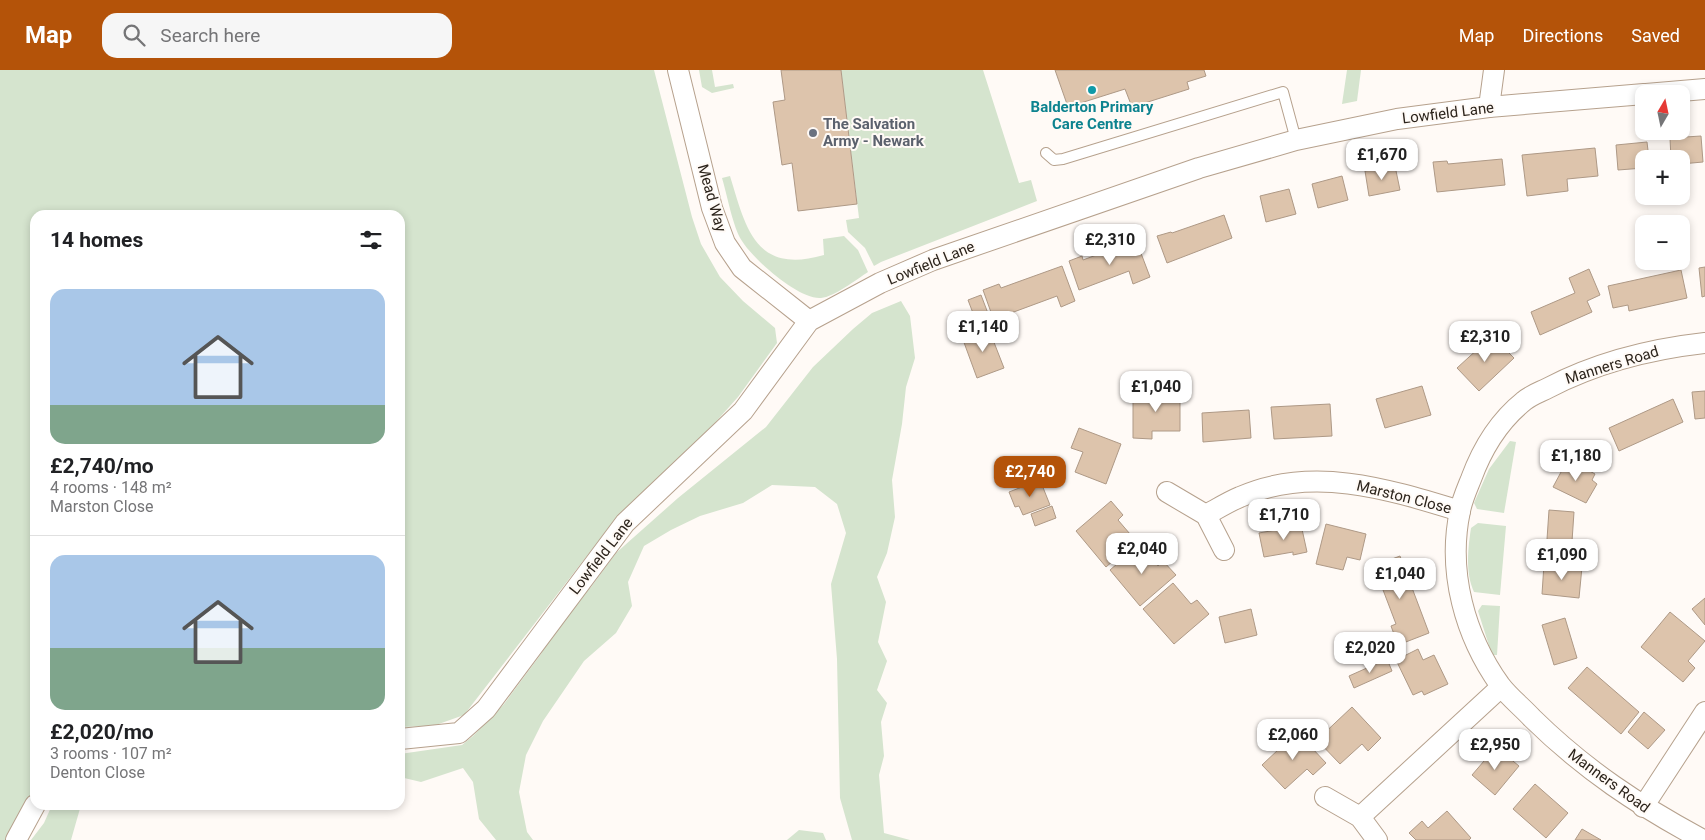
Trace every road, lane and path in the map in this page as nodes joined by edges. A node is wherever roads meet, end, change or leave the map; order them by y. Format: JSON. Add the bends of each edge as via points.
{"nodes":[{"id":1,"x":678,"y":70,"type":"edge"},
{"id":2,"x":1494,"y":70,"type":"edge"},
{"id":3,"x":1705,"y":89,"type":"edge"},
{"id":4,"x":1690,"y":90,"type":"edge"},
{"id":5,"x":1635,"y":95,"type":"edge"},
{"id":6,"x":1489,"y":107,"type":"junction"},
{"id":7,"x":1296,"y":140,"type":"junction"},
{"id":8,"x":1046,"y":153,"type":"dead end"},
{"id":9,"x":809,"y":321,"type":"junction"},
{"id":10,"x":1705,"y":343,"type":"edge"},
{"id":11,"x":1167,"y":492,"type":"dead end"},
{"id":12,"x":1460,"y":511,"type":"junction"},
{"id":13,"x":1206,"y":515,"type":"junction"},
{"id":14,"x":1224,"y":550,"type":"dead end"},
{"id":15,"x":1501,"y":687,"type":"junction"},
{"id":16,"x":1705,"y":712,"type":"edge"},
{"id":17,"x":405,"y":739,"type":"edge"},
{"id":18,"x":1325,"y":797,"type":"dead end"},
{"id":19,"x":1643,"y":807,"type":"junction"},
{"id":20,"x":32,"y":810,"type":"edge"},
{"id":21,"x":1360,"y":817,"type":"junction"},
{"id":22,"x":16,"y":840,"type":"edge"},
{"id":23,"x":1377,"y":840,"type":"edge"},
{"id":24,"x":1703,"y":840,"type":"edge"}],
"edges":[{"from":1,"to":9,"type":"street","name":"Mead Way","via":[[712,208],[725,243],[742,268]]},
{"from":2,"to":6,"type":"street"},
{"from":3,"to":4,"type":"street","name":"Lowfield Lane"},
{"from":5,"to":6,"type":"street","name":"Lowfield Lane"},
{"from":6,"to":7,"type":"street","name":"Lowfield Lane","via":[[1396,119]]},
{"from":7,"to":8,"type":"lane","via":[[1283,92],[1064,159],[1054,160]]},
{"from":7,"to":9,"type":"street","name":"Lowfield Lane","via":[[1199,168],[926,263],[880,283]]},
{"from":9,"to":17,"type":"street","name":"Lowfield Lane","via":[[743,411],[625,523],[486,709],[459,733]]},
{"from":10,"to":12,"type":"street","name":"Manners Road","via":[[1629,357],[1570,376],[1525,400],[1496,430],[1479,457]]},
{"from":11,"to":13,"type":"street"},
{"from":12,"to":13,"type":"street","name":"Marston Close","via":[[1374,487],[1338,481],[1297,482],[1269,487],[1240,497]]},
{"from":12,"to":15,"type":"street","name":"Manners Road","via":[[1454,559],[1466,623]]},
{"from":13,"to":14,"type":"street"},
{"from":15,"to":19,"type":"street","name":"Manners Road","via":[[1554,739],[1598,776]]},
{"from":15,"to":21,"type":"street"},
{"from":16,"to":19,"type":"street"},
{"from":18,"to":21,"type":"street"},
{"from":19,"to":24,"type":"street","name":"Manners Road"},
{"from":20,"to":22,"type":"street"},
{"from":21,"to":23,"type":"street"}]}
